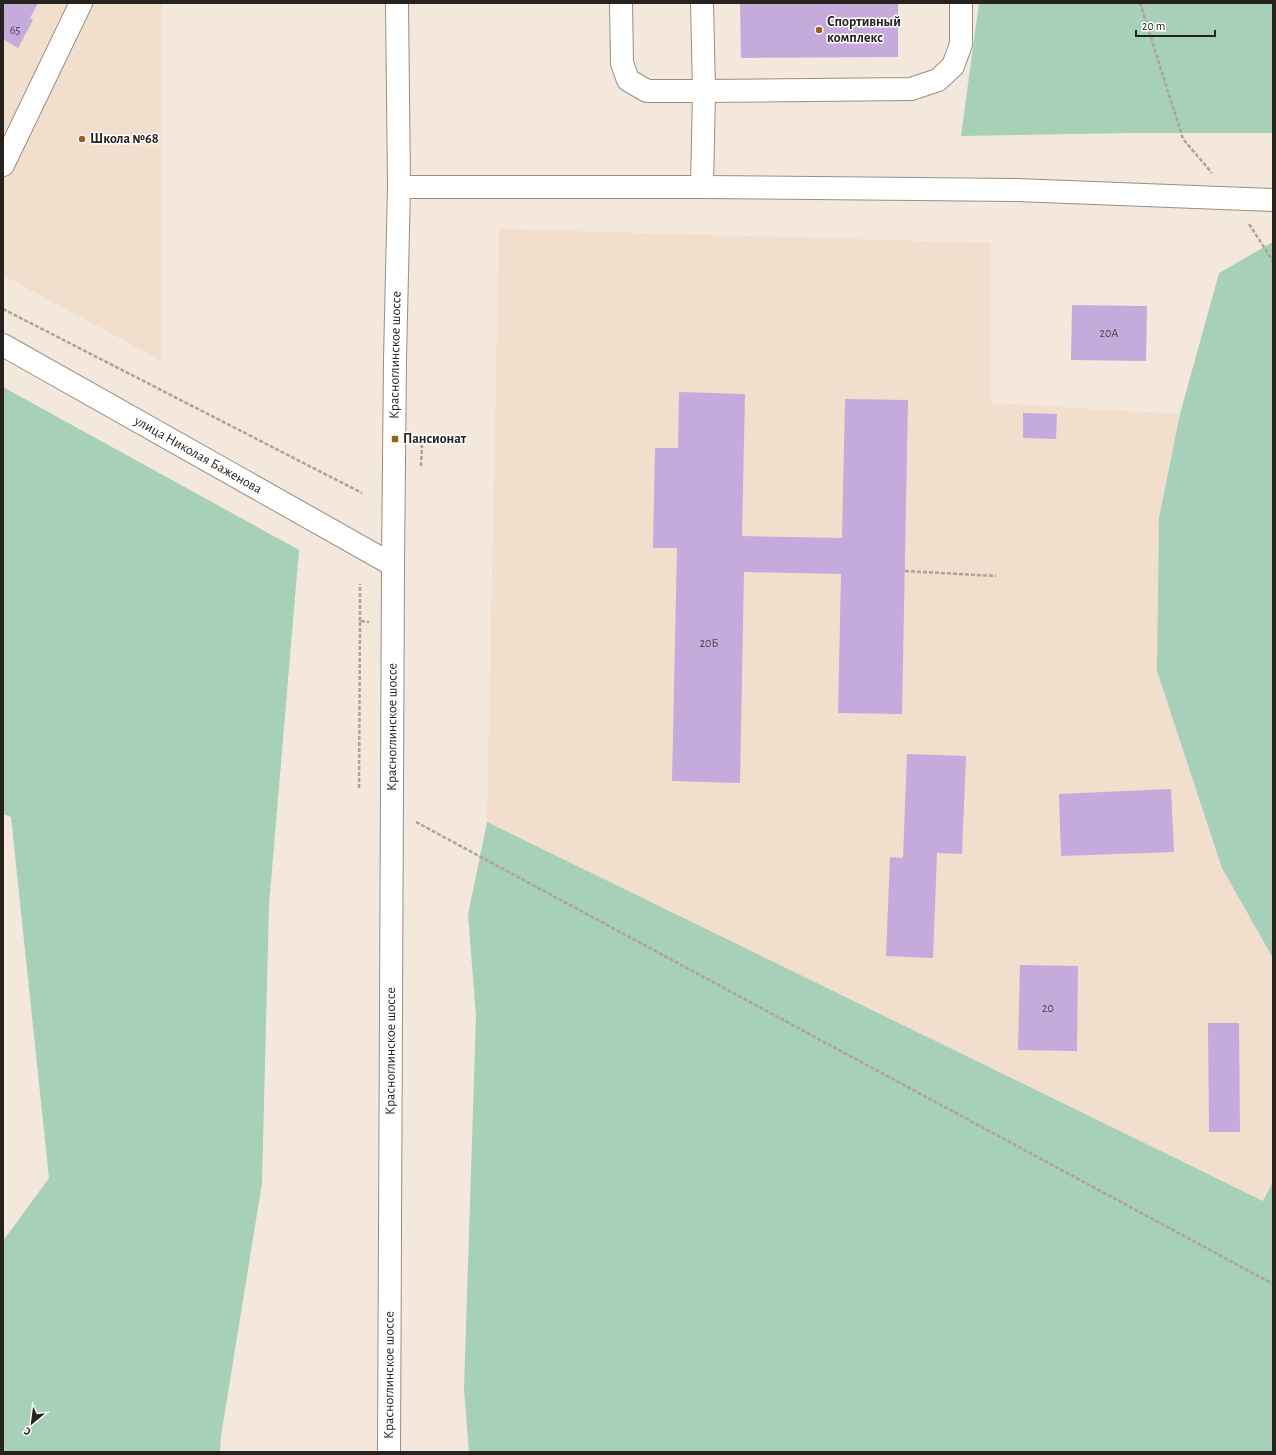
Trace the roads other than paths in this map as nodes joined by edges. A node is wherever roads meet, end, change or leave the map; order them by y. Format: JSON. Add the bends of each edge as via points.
{"nodes":[{"id":1,"x":81,"y":3,"type":"edge"},
{"id":2,"x":397,"y":3,"type":"edge"},
{"id":3,"x":621,"y":3,"type":"edge"},
{"id":4,"x":702,"y":3,"type":"edge"},
{"id":5,"x":961,"y":3,"type":"edge"},
{"id":6,"x":704,"y":92,"type":"junction"},
{"id":7,"x":3,"y":165,"type":"edge"},
{"id":8,"x":399,"y":187,"type":"junction"},
{"id":9,"x":702,"y":187,"type":"junction"},
{"id":10,"x":1273,"y":200,"type":"edge"},
{"id":11,"x":3,"y":345,"type":"edge"},
{"id":12,"x":393,"y":564,"type":"junction"},
{"id":13,"x":389,"y":1452,"type":"edge"}],
"edges":[{"from":1,"to":7,"type":"main road"},
{"from":2,"to":8,"type":"main road","name":"Красноглинское шоссе"},
{"from":3,"to":6,"type":"main road","via":[[622,63],[628,80],[647,91]]},
{"from":4,"to":6,"type":"main road"},
{"from":5,"to":6,"type":"main road","via":[[961,44],[953,66],[938,80],[911,89]]},
{"from":6,"to":9,"type":"main road"},
{"from":8,"to":9,"type":"main road"},
{"from":8,"to":12,"type":"main road","name":"Красноглинское шоссе"},
{"from":9,"to":10,"type":"main road","via":[[1017,190]]},
{"from":11,"to":12,"type":"main road","name":"улица Николая Баженова"},
{"from":12,"to":13,"type":"main road","name":"Красноглинское шоссе"}]}
